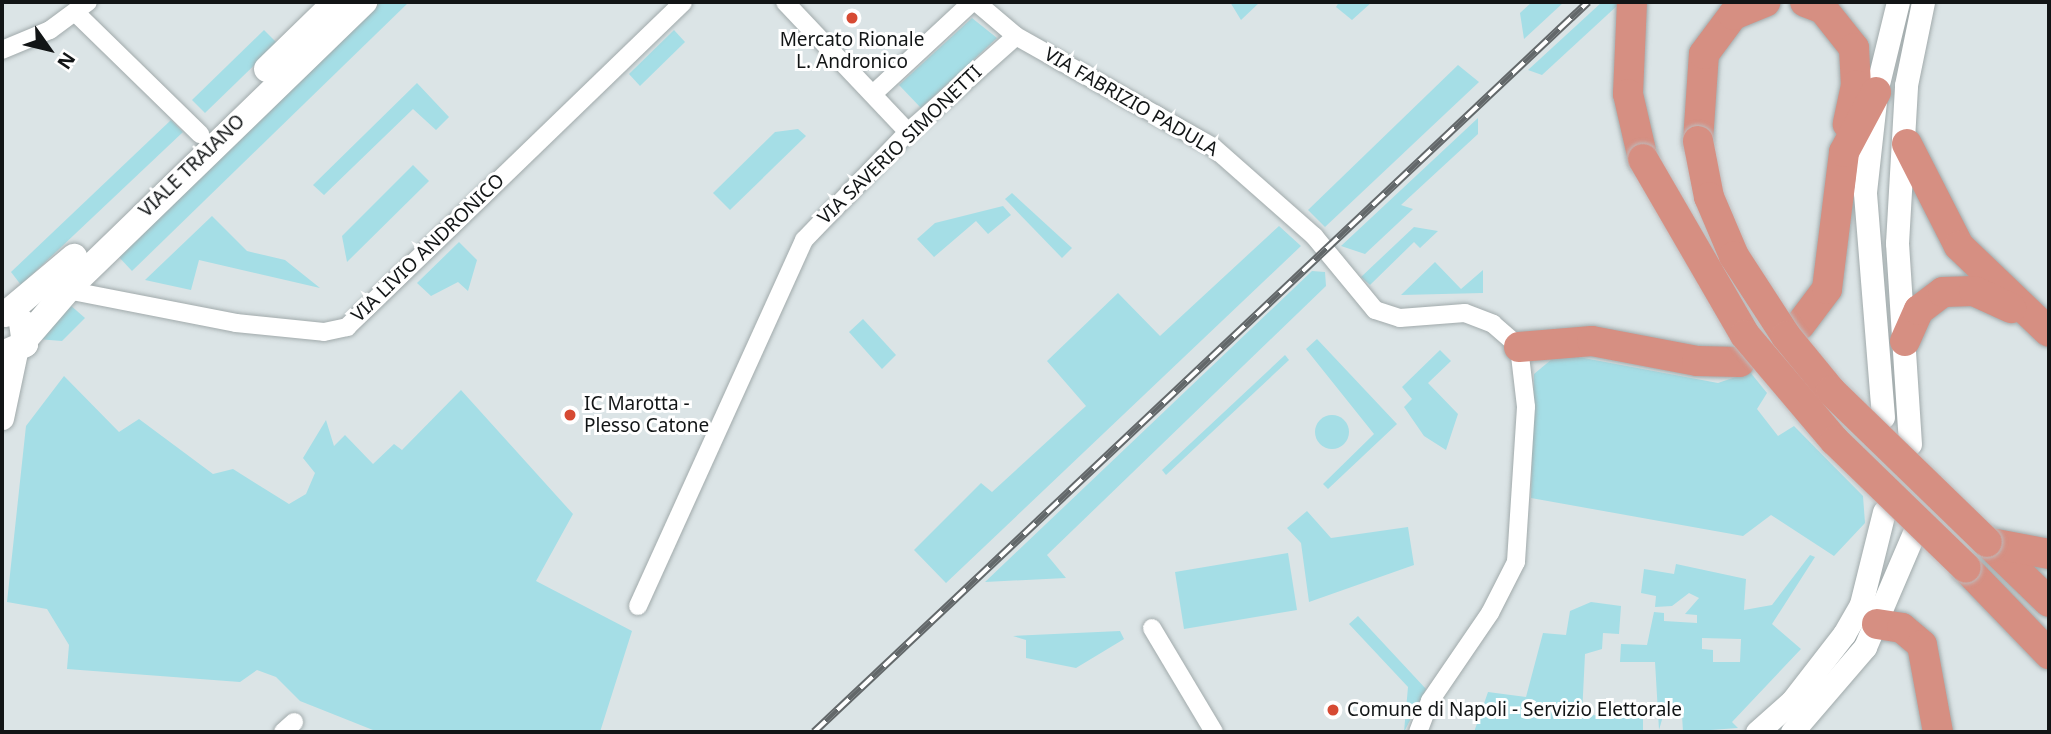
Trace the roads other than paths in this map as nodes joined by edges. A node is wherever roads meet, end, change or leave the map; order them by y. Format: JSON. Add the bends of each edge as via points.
{"nodes":[{"id":1,"x":336,"y":2,"type":"edge"},
{"id":2,"x":363,"y":2,"type":"edge"},
{"id":3,"x":683,"y":2,"type":"edge"},
{"id":4,"x":785,"y":2,"type":"edge"},
{"id":5,"x":974,"y":2,"type":"edge"},
{"id":6,"x":1632,"y":2,"type":"edge"},
{"id":7,"x":1765,"y":2,"type":"edge"},
{"id":8,"x":1805,"y":2,"type":"edge"},
{"id":9,"x":1898,"y":2,"type":"edge"},
{"id":10,"x":1923,"y":2,"type":"edge"},
{"id":11,"x":83,"y":8,"type":"edge"},
{"id":12,"x":1016,"y":36,"type":"junction"},
{"id":13,"x":2,"y":50,"type":"edge"},
{"id":14,"x":1876,"y":92,"type":"junction"},
{"id":15,"x":873,"y":94,"type":"junction"},
{"id":16,"x":908,"y":132,"type":"junction"},
{"id":17,"x":206,"y":140,"type":"junction"},
{"id":18,"x":1907,"y":144,"type":"junction"},
{"id":19,"x":1844,"y":152,"type":"junction"},
{"id":20,"x":67,"y":290,"type":"junction"},
{"id":21,"x":4,"y":314,"type":"edge"},
{"id":22,"x":1800,"y":325,"type":"dead end"},
{"id":23,"x":2047,"y":329,"type":"edge"},
{"id":24,"x":1905,"y":341,"type":"junction"},
{"id":25,"x":1519,"y":347,"type":"junction"},
{"id":26,"x":15,"y":348,"type":"edge"},
{"id":27,"x":1740,"y":362,"type":"dead end"},
{"id":28,"x":2,"y":400,"type":"edge"},
{"id":29,"x":1883,"y":417,"type":"dead end"},
{"id":30,"x":1910,"y":444,"type":"dead end"},
{"id":31,"x":1884,"y":512,"type":"dead end"},
{"id":32,"x":1913,"y":535,"type":"dead end"},
{"id":33,"x":1987,"y":542,"type":"junction"},
{"id":34,"x":2049,"y":554,"type":"edge"},
{"id":35,"x":2049,"y":602,"type":"edge"},
{"id":36,"x":638,"y":606,"type":"dead end"},
{"id":37,"x":1877,"y":625,"type":"junction"},
{"id":38,"x":1152,"y":628,"type":"dead end"},
{"id":39,"x":2049,"y":654,"type":"edge"},
{"id":40,"x":1214,"y":732,"type":"edge"},
{"id":41,"x":1418,"y":732,"type":"edge"},
{"id":42,"x":1757,"y":732,"type":"edge"},
{"id":43,"x":1792,"y":732,"type":"edge"},
{"id":44,"x":1938,"y":732,"type":"edge"}],
"edges":[{"from":1,"to":17,"type":"main road","name":"VIALE TRAIANO"},
{"from":2,"to":17,"type":"main road","name":"VIALE TRAIANO"},
{"from":3,"to":20,"type":"street","name":"VIA LIVIO ANDRONICO","via":[[347,327],[324,332],[236,323]]},
{"from":4,"to":15,"type":"street"},
{"from":5,"to":12,"type":"street","name":"VIA FABRIZIO PADULA"},
{"from":5,"to":15,"type":"street"},
{"from":6,"to":39,"type":"highway","bridge":true,"via":[[1628,94],[1643,159],[1745,335],[1835,441]]},
{"from":7,"to":33,"type":"highway","bridge":true,"via":[[1733,15],[1704,54],[1698,141],[1709,197],[1734,256],[1786,336],[1831,391]]},
{"from":8,"to":19,"type":"highway","via":[[1836,22],[1854,48],[1857,67]]},
{"from":9,"to":14,"type":"street"},
{"from":10,"to":18,"type":"street","via":[[1906,85]]},
{"from":11,"to":13,"type":"street"},
{"from":11,"to":17,"type":"street"},
{"from":12,"to":16,"type":"street","name":"VIA SAVERIO SIMONETTI"},
{"from":12,"to":25,"type":"street","name":"VIA FABRIZIO PADULA","via":[[1213,147],[1314,236],[1376,310],[1400,318],[1465,313],[1493,324]]},
{"from":14,"to":19,"type":"highway"},
{"from":14,"to":29,"type":"street","via":[[1865,236]]},
{"from":15,"to":16,"type":"street"},
{"from":16,"to":36,"type":"street","name":"VIA SAVERIO SIMONETTI","via":[[804,240]]},
{"from":17,"to":20,"type":"main road","name":"VIALE TRAIANO"},
{"from":17,"to":21,"type":"main road","name":"VIALE TRAIANO","via":[[36,295]]},
{"from":18,"to":23,"type":"highway","via":[[1959,246]]},
{"from":18,"to":24,"type":"street","via":[[1897,243]]},
{"from":19,"to":22,"type":"highway","via":[[1833,268],[1823,299]]},
{"from":20,"to":26,"type":"main road","name":"VIALE TRAIANO"},
{"from":21,"to":26,"type":"main road","via":[[20,319]]},
{"from":23,"to":24,"type":"highway","via":[[1988,296],[1959,290],[1931,299]]},
{"from":24,"to":30,"type":"street"},
{"from":25,"to":27,"type":"highway","via":[[1592,341],[1697,361]]},
{"from":25,"to":41,"type":"street","via":[[1526,407],[1516,562],[1490,614],[1430,701]]},
{"from":26,"to":28,"type":"street"},
{"from":31,"to":42,"type":"street","via":[[1864,593],[1844,634],[1792,701]]},
{"from":32,"to":37,"type":"street"},
{"from":33,"to":34,"type":"highway"},
{"from":33,"to":35,"type":"highway"},
{"from":37,"to":43,"type":"street","via":[[1844,677]]},
{"from":37,"to":44,"type":"highway","via":[[1902,628],[1922,645]]},
{"from":38,"to":40,"type":"street"}]}
